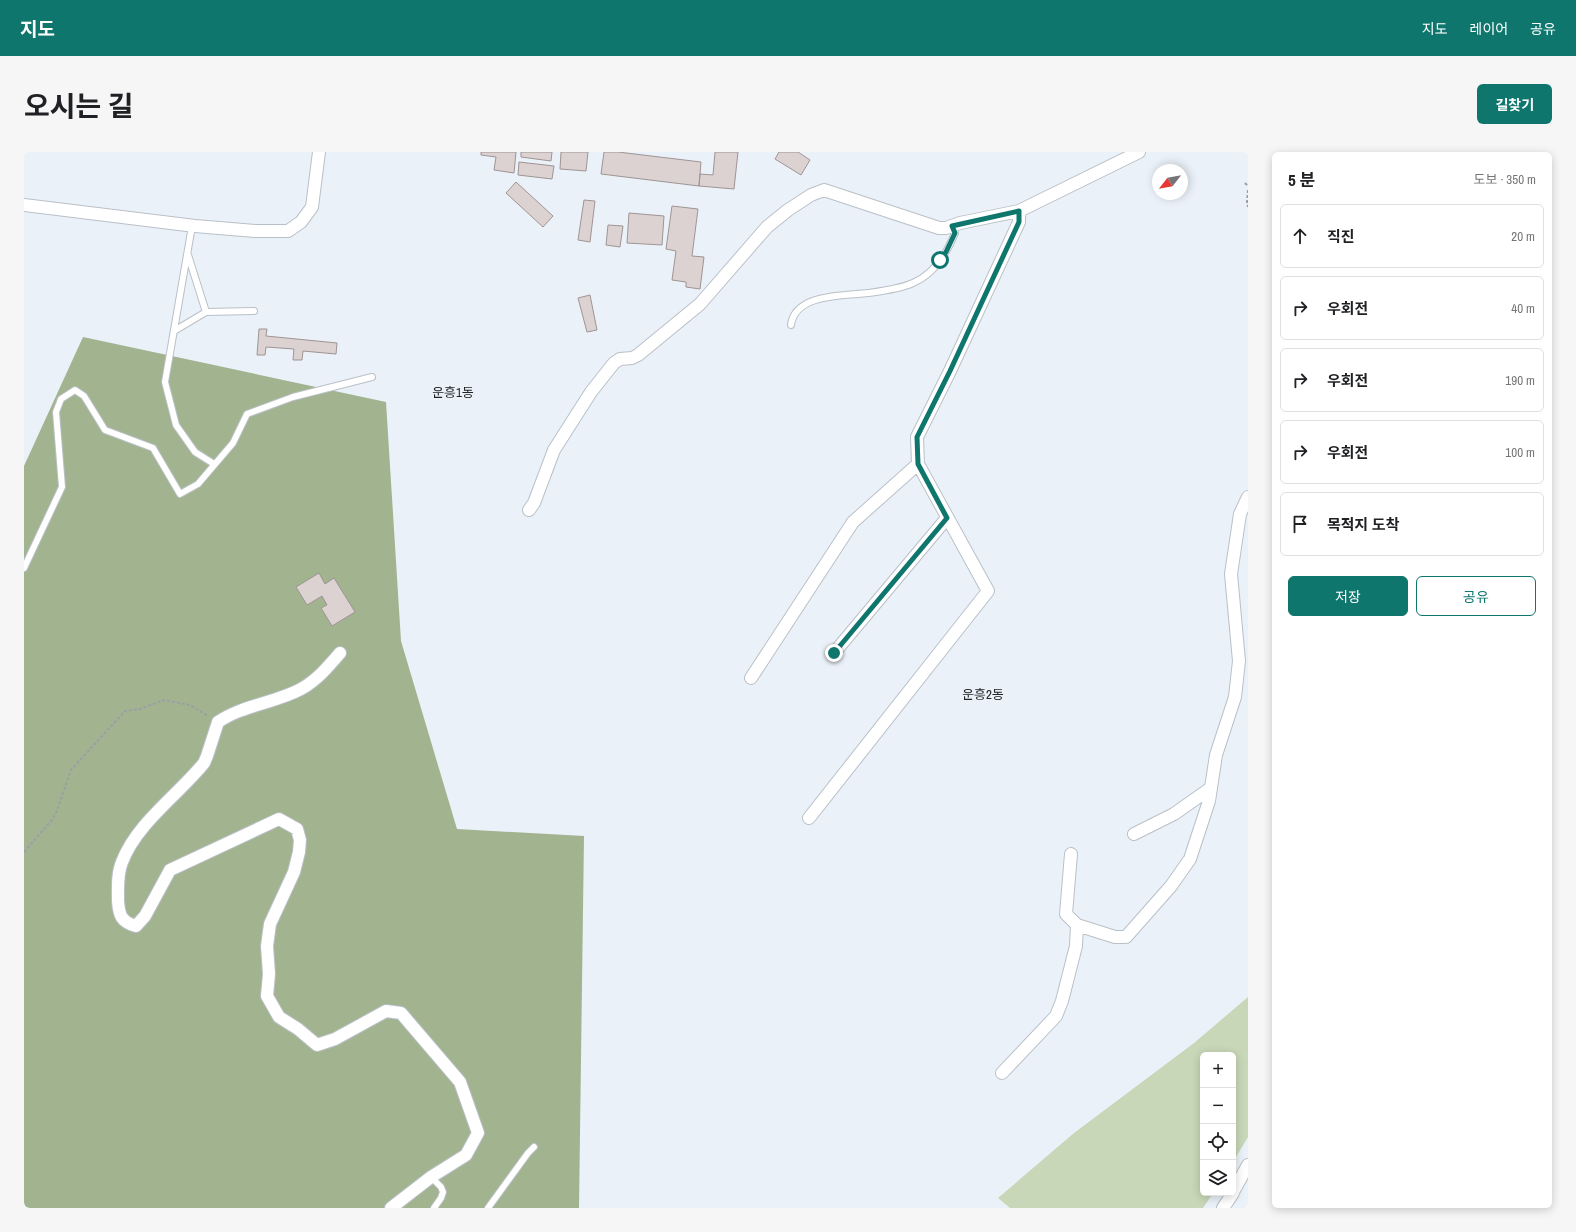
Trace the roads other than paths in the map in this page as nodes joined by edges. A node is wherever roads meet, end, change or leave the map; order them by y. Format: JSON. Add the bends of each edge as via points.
{"nodes":[{"id":1,"x":319,"y":152,"type":"edge"},
{"id":2,"x":1139,"y":152,"type":"edge"},
{"id":3,"x":24,"y":204,"type":"edge"},
{"id":4,"x":1019,"y":211,"type":"junction"},
{"id":5,"x":192,"y":226,"type":"junction"},
{"id":6,"x":952,"y":226,"type":"junction"},
{"id":7,"x":188,"y":253,"type":"junction"},
{"id":8,"x":254,"y":311,"type":"dead end"},
{"id":9,"x":206,"y":312,"type":"junction"},
{"id":10,"x":790,"y":325,"type":"dead end"},
{"id":11,"x":174,"y":331,"type":"junction"},
{"id":12,"x":372,"y":377,"type":"dead end"},
{"id":13,"x":214,"y":464,"type":"junction"},
{"id":14,"x":918,"y":464,"type":"junction"},
{"id":15,"x":1248,"y":497,"type":"edge"},
{"id":16,"x":530,"y":510,"type":"dead end"},
{"id":17,"x":947,"y":518,"type":"junction"},
{"id":18,"x":24,"y":568,"type":"edge"},
{"id":19,"x":340,"y":653,"type":"dead end"},
{"id":20,"x":834,"y":653,"type":"dead end"},
{"id":21,"x":752,"y":678,"type":"dead end"},
{"id":22,"x":1211,"y":788,"type":"junction"},
{"id":23,"x":809,"y":818,"type":"dead end"},
{"id":24,"x":1134,"y":834,"type":"dead end"},
{"id":25,"x":1072,"y":854,"type":"dead end"},
{"id":26,"x":1077,"y":925,"type":"junction"},
{"id":27,"x":1002,"y":1073,"type":"dead end"},
{"id":28,"x":534,"y":1147,"type":"dead end"},
{"id":29,"x":1248,"y":1165,"type":"edge"},
{"id":30,"x":431,"y":1177,"type":"junction"},
{"id":31,"x":1236,"y":1187,"type":"edge"},
{"id":32,"x":1231,"y":1196,"type":"edge"},
{"id":33,"x":391,"y":1208,"type":"edge"},
{"id":34,"x":434,"y":1208,"type":"edge"},
{"id":35,"x":488,"y":1208,"type":"edge"},
{"id":36,"x":1223,"y":1208,"type":"edge"}],
"edges":[{"from":1,"to":5,"type":"street","via":[[312,207],[301,222],[288,231]]},
{"from":2,"to":4,"type":"street"},
{"from":3,"to":5,"type":"street"},
{"from":4,"to":6,"type":"street"},
{"from":4,"to":14,"type":"street","via":[[1019,222],[917,437]]},
{"from":5,"to":7,"type":"lane"},
{"from":6,"to":10,"type":"lane","via":[[955,233],[946,252],[920,279],[902,287],[810,302],[796,312],[791,318]]},
{"from":6,"to":16,"type":"street","via":[[939,228],[824,190],[788,210],[768,227],[700,304],[638,355],[614,363],[591,392],[554,450]]},
{"from":7,"to":9,"type":"lane"},
{"from":7,"to":11,"type":"lane"},
{"from":8,"to":9,"type":"lane"},
{"from":9,"to":11,"type":"lane"},
{"from":11,"to":13,"type":"lane","via":[[165,382],[176,425],[195,452]]},
{"from":12,"to":13,"type":"lane","via":[[293,397],[247,414],[233,443]]},
{"from":13,"to":18,"type":"lane","via":[[198,484],[180,494],[153,448],[105,430],[84,396],[75,390],[61,399],[56,412],[62,487]]},
{"from":14,"to":17,"type":"street"},
{"from":14,"to":21,"type":"street","via":[[853,522]]},
{"from":15,"to":22,"type":"street","via":[[1240,514],[1231,574],[1239,661],[1235,697],[1216,755]]},
{"from":17,"to":20,"type":"street"},
{"from":17,"to":23,"type":"street","via":[[988,591]]},
{"from":19,"to":30,"type":"street","via":[[321,675],[300,689],[236,712],[218,722],[204,763],[145,825],[130,846],[118,874],[119,909],[127,924],[136,926],[145,916],[170,870],[279,819],[297,829],[300,840],[294,872],[270,924],[267,946],[267,996],[279,1017],[317,1045],[335,1039],[386,1011],[401,1013],[460,1082],[478,1133],[466,1155]]},
{"from":22,"to":24,"type":"street","via":[[1174,814]]},
{"from":22,"to":26,"type":"street","via":[[1210,801],[1190,859],[1171,886],[1126,937],[1115,937]]},
{"from":25,"to":26,"type":"street","via":[[1066,914]]},
{"from":26,"to":27,"type":"street","via":[[1076,946],[1056,1016]]},
{"from":28,"to":35,"type":"lane"},
{"from":29,"to":31,"type":"street"},
{"from":30,"to":33,"type":"street"},
{"from":30,"to":34,"type":"lane","via":[[443,1192],[442,1198]]},
{"from":32,"to":36,"type":"street"}]}
